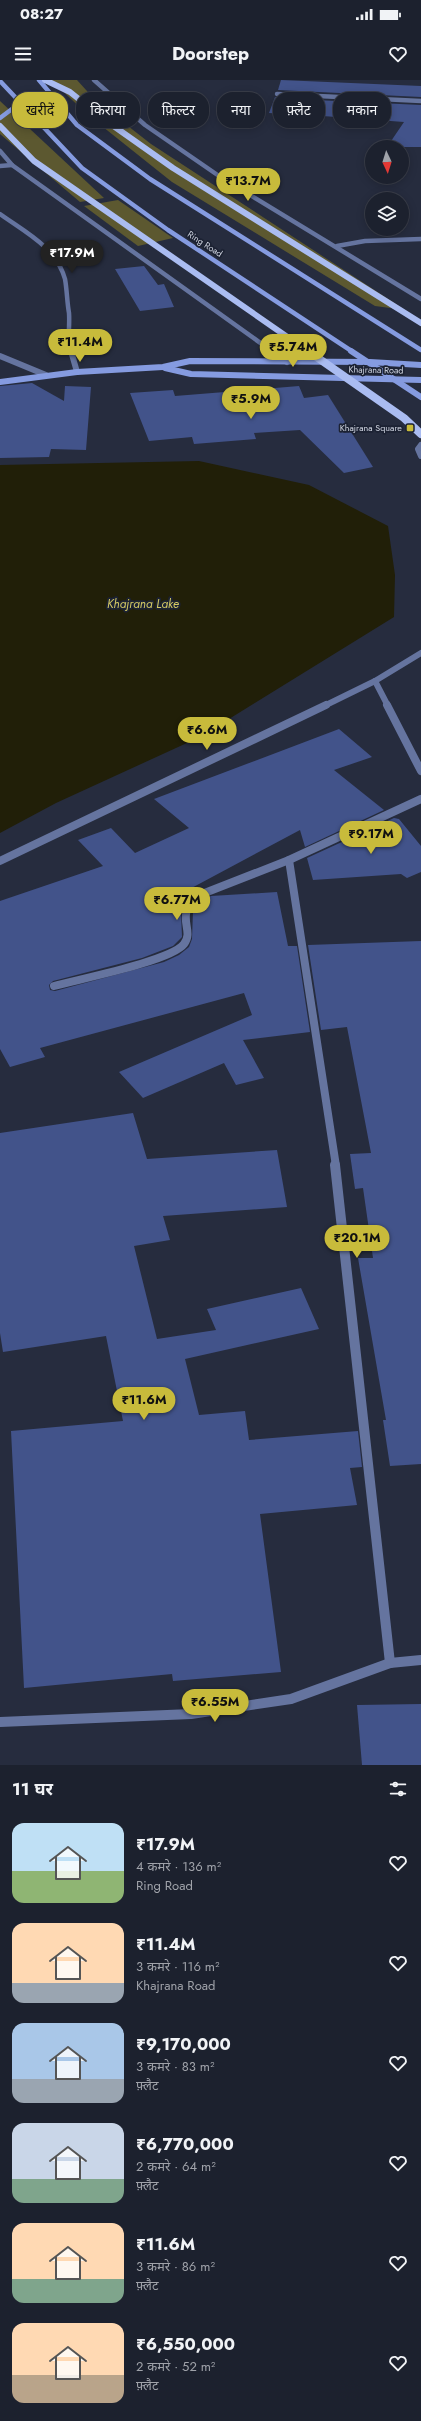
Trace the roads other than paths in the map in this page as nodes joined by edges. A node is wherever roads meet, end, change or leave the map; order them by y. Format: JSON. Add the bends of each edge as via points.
{"nodes":[{"id":1,"x":39,"y":80,"type":"edge"},
{"id":2,"x":45,"y":80,"type":"edge"},
{"id":3,"x":94,"y":80,"type":"edge"},
{"id":4,"x":0,"y":81,"type":"edge"},
{"id":5,"x":12,"y":94,"type":"edge"},
{"id":6,"x":325,"y":97,"type":"edge"},
{"id":7,"x":421,"y":101,"type":"edge"},
{"id":8,"x":12,"y":109,"type":"edge"},
{"id":9,"x":0,"y":118,"type":"edge"},
{"id":10,"x":0,"y":126,"type":"edge"},
{"id":11,"x":44,"y":128,"type":"edge"},
{"id":12,"x":0,"y":151,"type":"edge"},
{"id":13,"x":0,"y":166,"type":"edge"},
{"id":14,"x":12,"y":166,"type":"junction"},
{"id":15,"x":0,"y":214,"type":"edge"},
{"id":16,"x":421,"y":239,"type":"edge"},
{"id":17,"x":337,"y":246,"type":"junction"},
{"id":18,"x":421,"y":298,"type":"edge"},
{"id":19,"x":421,"y":323,"type":"edge"},
{"id":20,"x":421,"y":350,"type":"edge"},
{"id":21,"x":0,"y":356,"type":"edge"},
{"id":22,"x":288,"y":362,"type":"junction"},
{"id":23,"x":370,"y":362,"type":"junction"},
{"id":24,"x":421,"y":365,"type":"edge"},
{"id":25,"x":163,"y":367,"type":"junction"},
{"id":26,"x":77,"y":372,"type":"junction"},
{"id":27,"x":46,"y":375,"type":"junction"},
{"id":28,"x":398,"y":380,"type":"junction"},
{"id":29,"x":421,"y":380,"type":"edge"},
{"id":30,"x":0,"y":382,"type":"edge"},
{"id":31,"x":421,"y":397,"type":"edge"},
{"id":32,"x":421,"y":434,"type":"edge"},
{"id":33,"x":421,"y":445,"type":"edge"},
{"id":34,"x":421,"y":456,"type":"edge"},
{"id":35,"x":421,"y":653,"type":"edge"},
{"id":36,"x":375,"y":681,"type":"junction"},
{"id":37,"x":421,"y":771,"type":"edge"},
{"id":38,"x":421,"y":799,"type":"edge"},
{"id":39,"x":289,"y":860,"type":"junction"},
{"id":40,"x":0,"y":861,"type":"edge"},
{"id":41,"x":54,"y":986,"type":"dead end"},
{"id":42,"x":421,"y":1660,"type":"edge"},
{"id":43,"x":390,"y":1663,"type":"junction"},
{"id":44,"x":0,"y":1722,"type":"edge"}],
"edges":[{"from":1,"to":20,"type":"main road","via":[[77,125],[150,179]]},
{"from":2,"to":19,"type":"main road","via":[[70,92],[173,168]]},
{"from":3,"to":17,"type":"street","via":[[145,125],[219,176]]},
{"from":4,"to":5,"type":"main road","name":"Ring Road"},
{"from":6,"to":7,"type":"street"},
{"from":8,"to":9,"type":"main road"},
{"from":10,"to":32,"type":"main road","via":[[34,161],[404,418]]},
{"from":11,"to":23,"type":"main road","name":"Ring Road","via":[[82,168],[168,230]]},
{"from":12,"to":14,"type":"street"},
{"from":13,"to":14,"type":"street"},
{"from":14,"to":22,"type":"street"},
{"from":15,"to":26,"type":"street","via":[[50,250],[59,263],[65,280],[69,316],[68,342]]},
{"from":16,"to":17,"type":"street","via":[[387,239]]},
{"from":17,"to":18,"type":"street"},
{"from":21,"to":27,"type":"street"},
{"from":22,"to":23,"type":"main road","name":"Khajrana Road"},
{"from":22,"to":25,"type":"main road","name":"Khajrana Road","via":[[190,361]]},
{"from":23,"to":24,"type":"main road","name":"Khajrana Road"},
{"from":23,"to":28,"type":"main road","name":"Ring Road"},
{"from":25,"to":26,"type":"main road"},
{"from":25,"to":28,"type":"main road","name":"Khajrana Road","via":[[191,374]]},
{"from":26,"to":27,"type":"main road"},
{"from":27,"to":30,"type":"main road"},
{"from":28,"to":29,"type":"main road","name":"Khajrana Road"},
{"from":28,"to":31,"type":"main road","name":"Ring Road"},
{"from":33,"to":34,"type":"street","via":[[418,449]]},
{"from":35,"to":36,"type":"street"},
{"from":36,"to":37,"type":"street"},
{"from":36,"to":40,"type":"street"},
{"from":38,"to":39,"type":"street"},
{"from":39,"to":41,"type":"street","via":[[202,894],[191,902],[186,910],[188,936],[180,950]]},
{"from":39,"to":43,"type":"street","via":[[339,1188]]},
{"from":42,"to":43,"type":"street"},
{"from":43,"to":44,"type":"street","via":[[284,1700],[191,1714]]}]}
